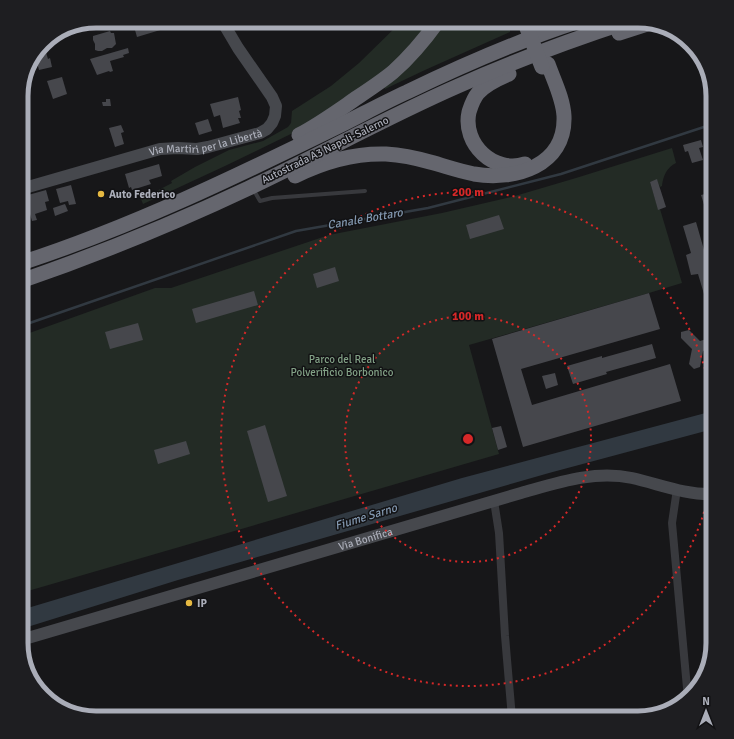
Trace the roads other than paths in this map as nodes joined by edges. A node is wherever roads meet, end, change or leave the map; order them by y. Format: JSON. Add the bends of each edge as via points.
{"nodes":[{"id":1,"x":226,"y":28,"type":"edge"},
{"id":2,"x":433,"y":28,"type":"edge"},
{"id":3,"x":529,"y":28,"type":"edge"},
{"id":4,"x":557,"y":28,"type":"edge"},
{"id":5,"x":609,"y":28,"type":"edge"},
{"id":6,"x":635,"y":28,"type":"edge"},
{"id":7,"x":545,"y":66,"type":"junction"},
{"id":8,"x":28,"y":187,"type":"edge"},
{"id":9,"x":364,"y":191,"type":"dead end"},
{"id":10,"x":200,"y":192,"type":"junction"},
{"id":11,"x":256,"y":194,"type":"junction"},
{"id":12,"x":186,"y":217,"type":"junction"},
{"id":13,"x":28,"y":261,"type":"edge"},
{"id":14,"x":28,"y":278,"type":"edge"},
{"id":15,"x":676,"y":489,"type":"junction"},
{"id":16,"x":706,"y":494,"type":"edge"},
{"id":17,"x":494,"y":501,"type":"junction"},
{"id":18,"x":28,"y":638,"type":"edge"},
{"id":19,"x":687,"y":689,"type":"edge"},
{"id":20,"x":511,"y":711,"type":"edge"}],
"edges":[{"from":1,"to":8,"type":"main road","name":"Via Martiri per la Libertà","via":[[276,106],[275,116],[267,129],[208,147],[160,149]]},
{"from":2,"to":10,"type":"highway","via":[[408,58],[377,84],[314,127]]},
{"from":3,"to":7,"type":"highway"},
{"from":4,"to":10,"type":"highway","name":"Autostrada A3 Napoli-Salerno","via":[[490,54],[407,92]]},
{"from":5,"to":12,"type":"highway","name":"Autostrada A3 Napoli-Salerno","via":[[519,60],[457,86]]},
{"from":6,"to":7,"type":"highway","via":[[536,63],[498,78],[486,86],[471,104],[468,130],[472,141],[487,158],[510,166],[522,165],[533,162],[548,150],[556,136],[558,118]]},
{"from":7,"to":11,"type":"highway","via":[[561,100],[563,130],[557,148],[548,159],[536,166],[509,175],[485,176],[402,156],[365,155],[313,168]]},
{"from":9,"to":11,"type":"lane","via":[[260,201]]},
{"from":10,"to":13,"type":"highway","name":"Autostrada A3 Napoli-Salerno","via":[[124,225]]},
{"from":11,"to":12,"type":"highway"},
{"from":12,"to":14,"type":"highway","name":"Autostrada A3 Napoli-Salerno"},
{"from":15,"to":16,"type":"main road","name":"Via Bonifica"},
{"from":15,"to":17,"type":"main road","name":"Via Bonifica","via":[[632,478],[585,476]]},
{"from":15,"to":19,"type":"street","via":[[672,523]]},
{"from":17,"to":18,"type":"main road","name":"Via Bonifica"},
{"from":17,"to":20,"type":"street","via":[[499,533]]}]}
